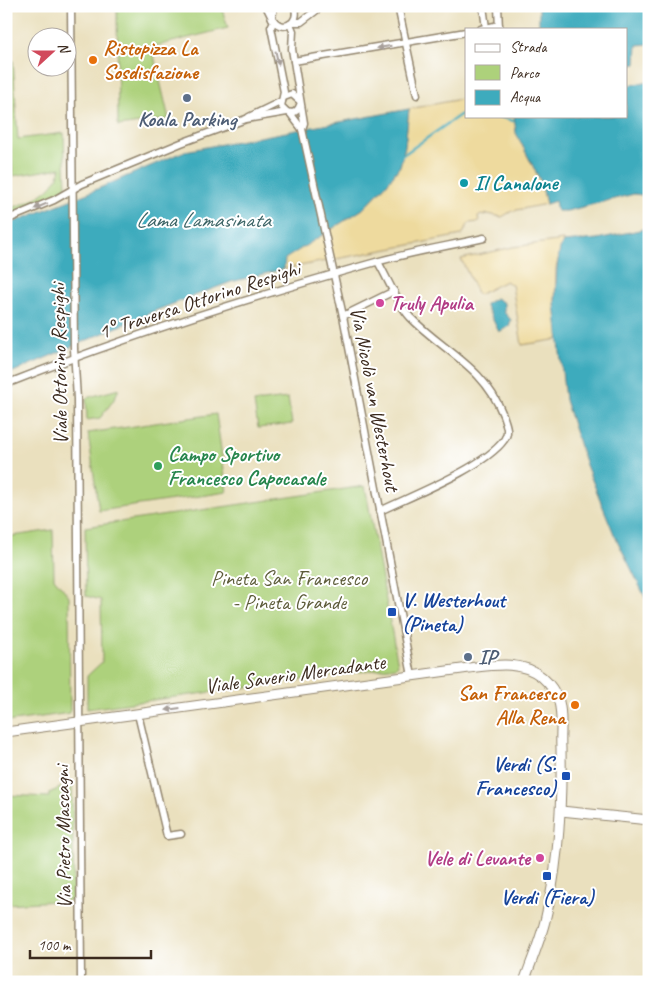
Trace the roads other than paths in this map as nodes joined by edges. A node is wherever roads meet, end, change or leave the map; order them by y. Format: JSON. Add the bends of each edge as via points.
{"nodes":[{"id":1,"x":71,"y":6,"type":"edge"},
{"id":2,"x":266,"y":6,"type":"edge"},
{"id":3,"x":274,"y":6,"type":"edge"},
{"id":4,"x":294,"y":6,"type":"edge"},
{"id":5,"x":322,"y":6,"type":"edge"},
{"id":6,"x":398,"y":6,"type":"edge"},
{"id":7,"x":483,"y":6,"type":"edge"},
{"id":8,"x":498,"y":6,"type":"edge"},
{"id":9,"x":273,"y":19,"type":"junction"},
{"id":10,"x":292,"y":23,"type":"junction"},
{"id":11,"x":499,"y":27,"type":"edge"},
{"id":12,"x":483,"y":28,"type":"edge"},
{"id":13,"x":465,"y":32,"type":"edge"},
{"id":14,"x":406,"y":43,"type":"junction"},
{"id":15,"x":294,"y":61,"type":"junction"},
{"id":16,"x":416,"y":95,"type":"dead end"},
{"id":17,"x":283,"y":99,"type":"junction"},
{"id":18,"x":300,"y":103,"type":"junction"},
{"id":19,"x":288,"y":113,"type":"junction"},
{"id":20,"x":246,"y":119,"type":"junction"},
{"id":21,"x":302,"y":129,"type":"junction"},
{"id":22,"x":74,"y":191,"type":"junction"},
{"id":23,"x":6,"y":220,"type":"edge"},
{"id":24,"x":484,"y":238,"type":"dead end"},
{"id":25,"x":378,"y":262,"type":"junction"},
{"id":26,"x":333,"y":272,"type":"junction"},
{"id":27,"x":394,"y":290,"type":"junction"},
{"id":28,"x":343,"y":316,"type":"junction"},
{"id":29,"x":75,"y":354,"type":"junction"},
{"id":30,"x":6,"y":384,"type":"edge"},
{"id":31,"x":380,"y":511,"type":"junction"},
{"id":32,"x":412,"y":676,"type":"junction"},
{"id":33,"x":138,"y":714,"type":"junction"},
{"id":34,"x":78,"y":722,"type":"junction"},
{"id":35,"x":6,"y":732,"type":"edge"},
{"id":36,"x":561,"y":811,"type":"junction"},
{"id":37,"x":649,"y":820,"type":"edge"},
{"id":38,"x":181,"y":834,"type":"dead end"},
{"id":39,"x":81,"y":982,"type":"edge"},
{"id":40,"x":524,"y":982,"type":"edge"}],
"edges":[{"from":1,"to":22,"type":"street","name":"Viale Ottorino Respighi"},
{"from":2,"to":9,"type":"street"},
{"from":3,"to":9,"type":"street","name":"Via Nicolò van Westerhout"},
{"from":4,"to":10,"type":"street","name":"Via Nicolò van Westerhout","via":[[296,15]]},
{"from":5,"to":10,"type":"street","via":[[301,22]]},
{"from":6,"to":14,"type":"street"},
{"from":7,"to":12,"type":"street"},
{"from":8,"to":11,"type":"street"},
{"from":9,"to":10,"type":"street","via":[[283,26]]},
{"from":9,"to":17,"type":"street","name":"Via Nicolò van Westerhout","one_way":true,"via":[[270,27]]},
{"from":10,"to":15,"type":"street","name":"Via Nicolò van Westerhout"},
{"from":11,"to":12,"type":"street"},
{"from":13,"to":14,"type":"street"},
{"from":14,"to":15,"type":"street","one_way":true},
{"from":14,"to":16,"type":"street"},
{"from":15,"to":18,"type":"street","name":"Via Nicolò van Westerhout"},
{"from":17,"to":18,"type":"street","via":[[292,94]]},
{"from":17,"to":19,"type":"street","name":"Via Nicolò van Westerhout","via":[[282,106]]},
{"from":17,"to":20,"type":"street"},
{"from":18,"to":19,"type":"street","via":[[298,110]]},
{"from":18,"to":21,"type":"street","name":"Via Nicolò van Westerhout"},
{"from":19,"to":20,"type":"street"},
{"from":19,"to":21,"type":"street","name":"Via Nicolò van Westerhout"},
{"from":20,"to":22,"type":"street","via":[[163,151]]},
{"from":21,"to":26,"type":"street","name":"Via Nicolò van Westerhout"},
{"from":22,"to":23,"type":"street","one_way":true},
{"from":22,"to":29,"type":"street","name":"Viale Ottorino Respighi"},
{"from":24,"to":25,"type":"street","name":"1° Traversa Ottorino Respighi"},
{"from":25,"to":26,"type":"street","name":"1° Traversa Ottorino Respighi"},
{"from":25,"to":27,"type":"street"},
{"from":26,"to":28,"type":"street","name":"Via Nicolò van Westerhout"},
{"from":26,"to":29,"type":"street","name":"1° Traversa Ottorino Respighi"},
{"from":27,"to":28,"type":"street"},
{"from":27,"to":31,"type":"street","via":[[409,316],[483,380],[498,403],[508,429],[507,435],[489,455],[476,464]]},
{"from":28,"to":31,"type":"street","name":"Via Nicolò van Westerhout"},
{"from":29,"to":30,"type":"street","name":"1° Traversa Ottorino Respighi"},
{"from":29,"to":34,"type":"street","name":"Viale Ottorino Respighi"},
{"from":31,"to":32,"type":"street","name":"Via Nicolò van Westerhout"},
{"from":32,"to":33,"type":"main road","name":"Viale Saverio Mercadante","one_way":true},
{"from":32,"to":36,"type":"main road","name":"Viale Saverio Mercadante","via":[[480,667],[519,666],[547,682],[556,695],[561,717]]},
{"from":33,"to":34,"type":"main road","name":"Viale Saverio Mercadante"},
{"from":33,"to":38,"type":"street","via":[[167,836]]},
{"from":34,"to":35,"type":"main road","name":"Viale Saverio Mercadante"},
{"from":34,"to":39,"type":"street","name":"Via Pietro Mascagni"},
{"from":36,"to":37,"type":"main road"},
{"from":36,"to":40,"type":"main road","name":"Viale Saverio Mercadante","via":[[545,922]]}]}
